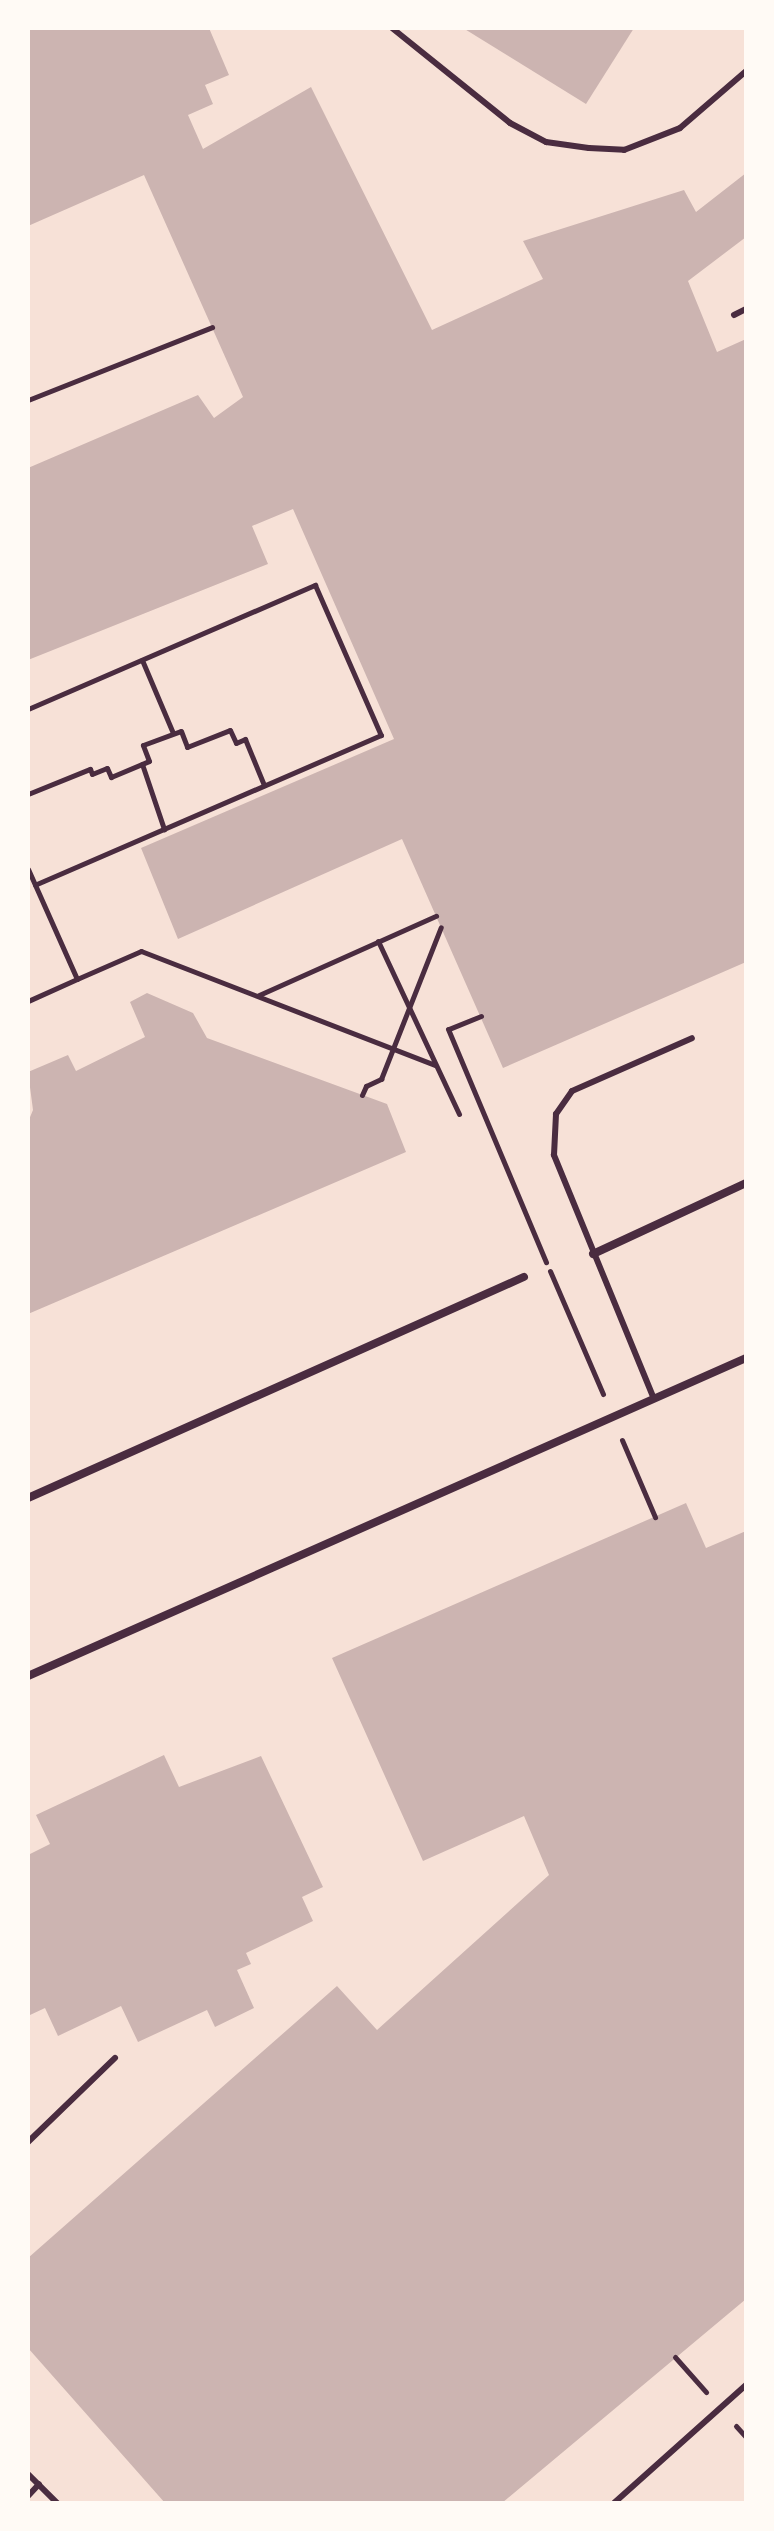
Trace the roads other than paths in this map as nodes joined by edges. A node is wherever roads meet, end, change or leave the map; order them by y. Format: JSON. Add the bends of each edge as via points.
{"nodes":[{"id":1,"x":392,"y":28,"type":"edge"},
{"id":2,"x":746,"y":71,"type":"edge"},
{"id":3,"x":746,"y":309,"type":"edge"},
{"id":4,"x":734,"y":315,"type":"dead end"},
{"id":5,"x":692,"y":1038,"type":"dead end"},
{"id":6,"x":746,"y":1183,"type":"edge"},
{"id":7,"x":593,"y":1254,"type":"junction"},
{"id":8,"x":524,"y":1277,"type":"dead end"},
{"id":9,"x":746,"y":1358,"type":"edge"},
{"id":10,"x":654,"y":1399,"type":"junction"},
{"id":11,"x":28,"y":1498,"type":"edge"},
{"id":12,"x":28,"y":1676,"type":"edge"},
{"id":13,"x":115,"y":2058,"type":"dead end"},
{"id":14,"x":28,"y":2142,"type":"edge"},
{"id":15,"x":746,"y":2385,"type":"edge"},
{"id":16,"x":28,"y":2474,"type":"edge"},
{"id":17,"x":39,"y":2484,"type":"junction"},
{"id":18,"x":28,"y":2496,"type":"edge"},
{"id":19,"x":57,"y":2503,"type":"edge"},
{"id":20,"x":614,"y":2503,"type":"edge"}],
"edges":[{"from":1,"to":2,"type":"lane","via":[[510,123],[546,142],[589,148],[624,150],[680,128]]},
{"from":3,"to":4,"type":"lane"},
{"from":5,"to":7,"type":"lane","via":[[572,1091],[556,1114],[554,1155]]},
{"from":6,"to":7,"type":"street"},
{"from":7,"to":10,"type":"lane"},
{"from":8,"to":11,"type":"street"},
{"from":9,"to":10,"type":"street"},
{"from":10,"to":12,"type":"street"},
{"from":13,"to":14,"type":"lane"},
{"from":15,"to":20,"type":"lane"},
{"from":16,"to":17,"type":"lane"},
{"from":17,"to":18,"type":"lane"},
{"from":17,"to":19,"type":"lane"}]}
